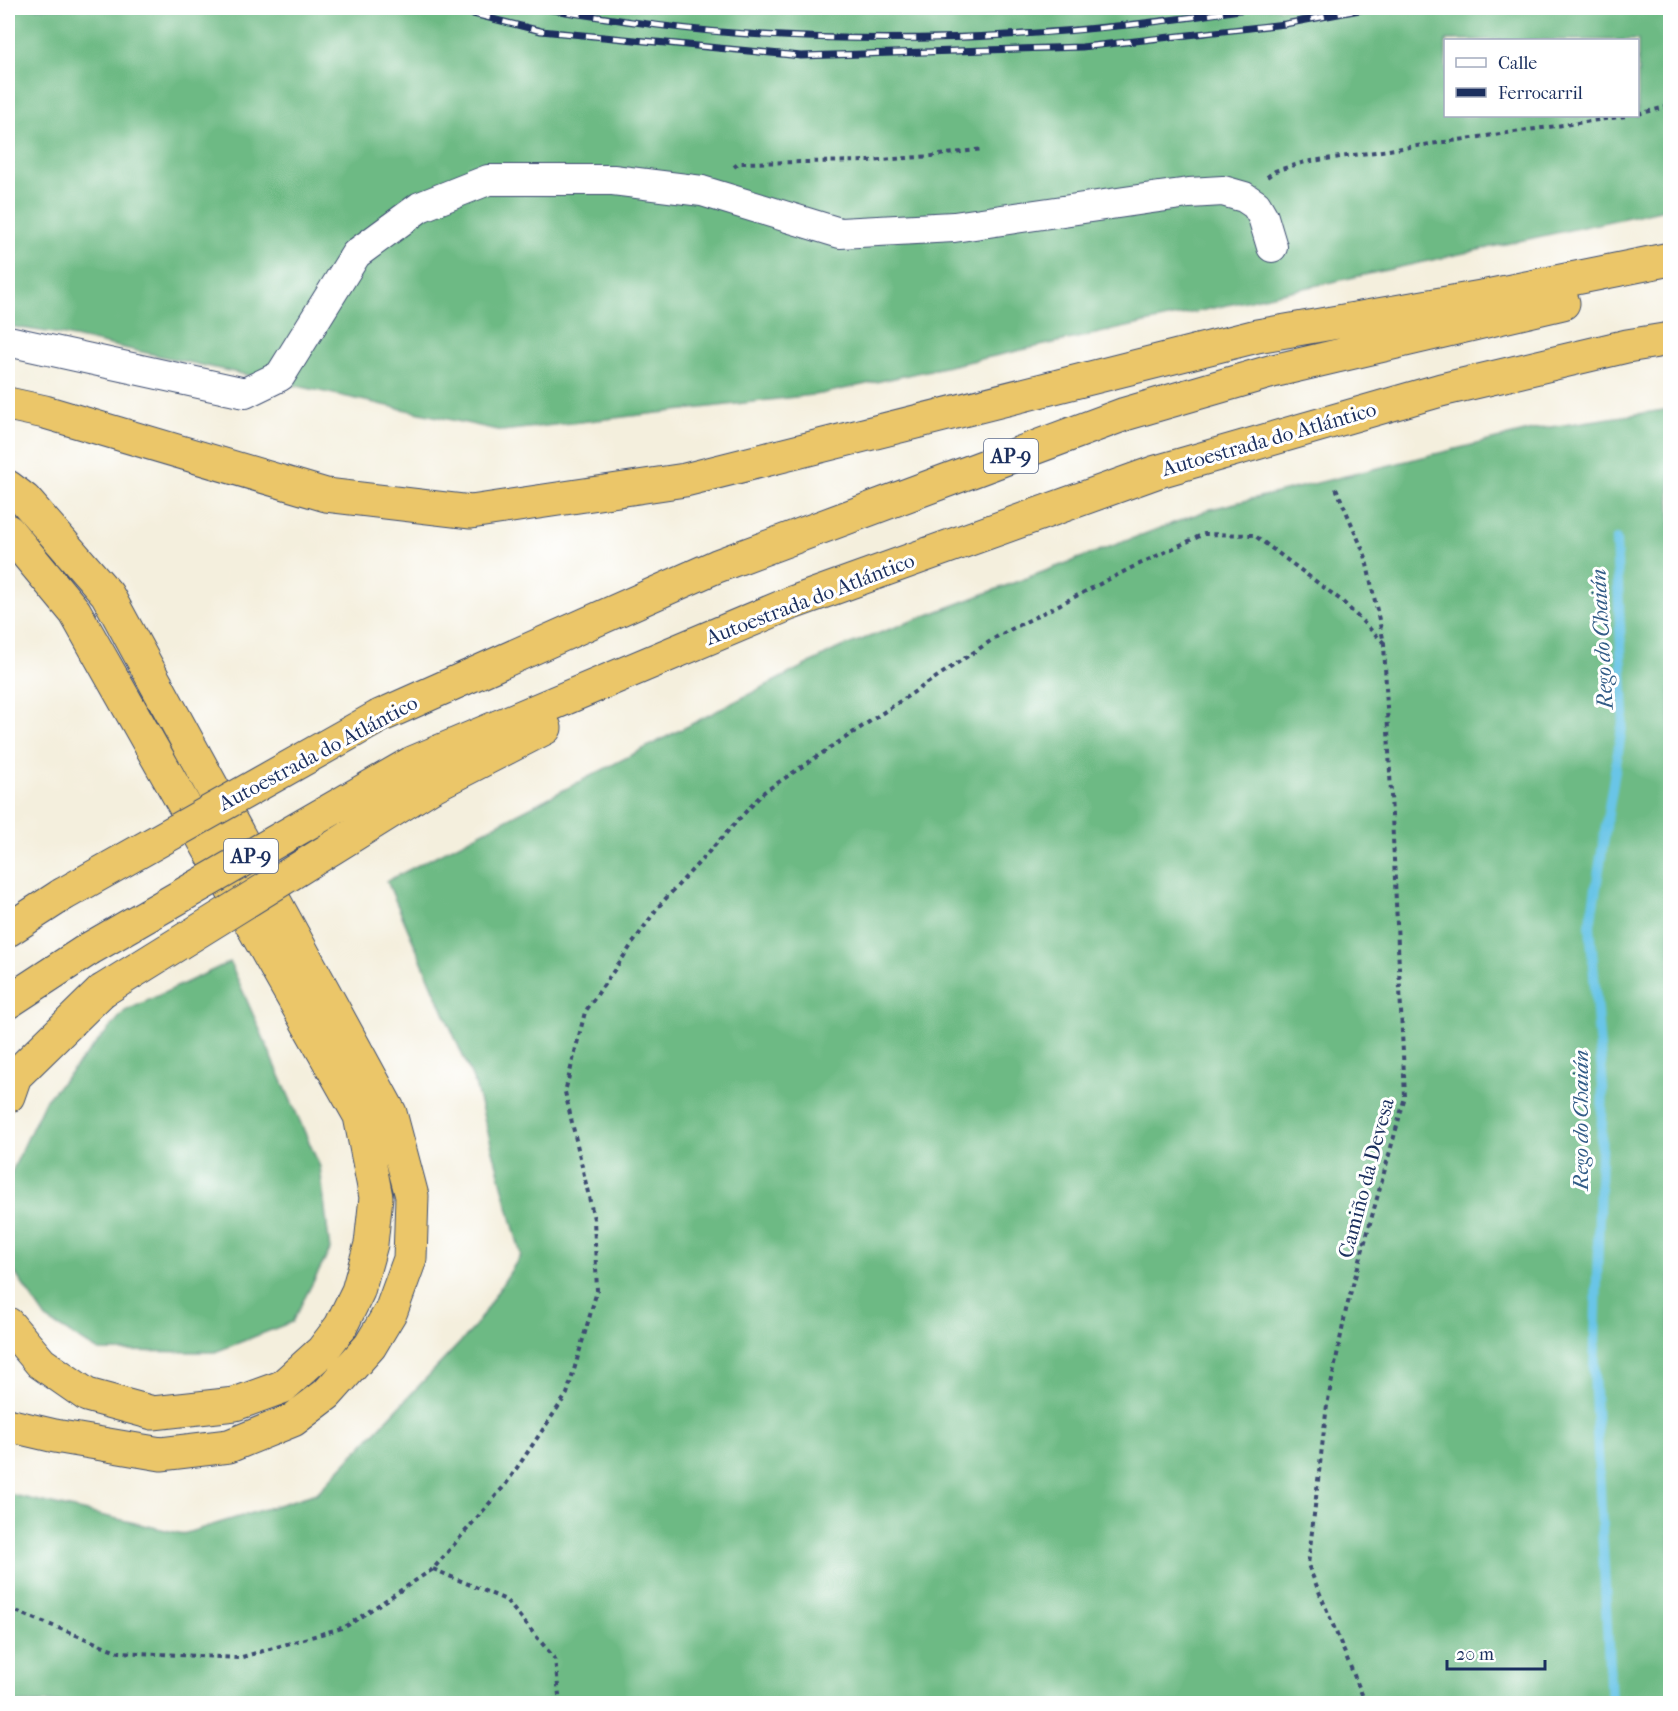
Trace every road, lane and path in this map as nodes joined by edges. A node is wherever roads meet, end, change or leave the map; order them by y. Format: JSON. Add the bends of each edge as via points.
{"nodes":[{"id":1,"x":1671,"y":106,"type":"edge"},
{"id":2,"x":1639,"y":114,"type":"edge"},
{"id":3,"x":1619,"y":117,"type":"edge"},
{"id":4,"x":983,"y":149,"type":"dead end"},
{"id":5,"x":702,"y":191,"type":"junction"},
{"id":6,"x":1244,"y":197,"type":"junction"},
{"id":7,"x":1272,"y":247,"type":"dead end"},
{"id":8,"x":1671,"y":259,"type":"edge"},
{"id":9,"x":1671,"y":280,"type":"edge"},
{"id":10,"x":1671,"y":339,"type":"edge"},
{"id":11,"x":8,"y":341,"type":"edge"},
{"id":12,"x":8,"y":404,"type":"edge"},
{"id":13,"x":8,"y":487,"type":"edge"},
{"id":14,"x":1336,"y":488,"type":"dead end"},
{"id":15,"x":8,"y":531,"type":"edge"},
{"id":16,"x":1384,"y":643,"type":"junction"},
{"id":17,"x":422,"y":774,"type":"junction"},
{"id":18,"x":8,"y":930,"type":"edge"},
{"id":19,"x":8,"y":1002,"type":"edge"},
{"id":20,"x":8,"y":1096,"type":"edge"},
{"id":21,"x":8,"y":1324,"type":"edge"},
{"id":22,"x":8,"y":1425,"type":"edge"},
{"id":23,"x":433,"y":1569,"type":"junction"},
{"id":24,"x":8,"y":1608,"type":"edge"},
{"id":25,"x":560,"y":1704,"type":"edge"},
{"id":26,"x":1366,"y":1704,"type":"edge"}],
"edges":[{"from":1,"to":2,"type":"path"},
{"from":3,"to":6,"type":"path","via":[[1305,162],[1275,171]]},
{"from":4,"to":5,"type":"path","via":[[869,161],[739,163]]},
{"from":5,"to":6,"type":"street","via":[[840,233],[954,227],[1189,193],[1223,191]]},
{"from":5,"to":11,"type":"street","via":[[613,180],[488,180],[420,207],[356,254],[280,376],[245,393]]},
{"from":6,"to":7,"type":"street","via":[[1256,205],[1263,217]]},
{"from":8,"to":12,"type":"highway","via":[[1257,336],[685,480],[471,512],[326,495]]},
{"from":9,"to":18,"type":"highway","name":"Autoestrada do Atlántico","number":"AP-9","bridge":true,"via":[[1274,370],[1125,414],[717,566],[380,716],[62,895]]},
{"from":10,"to":17,"type":"highway","name":"Autoestrada do Atlántico","number":"AP-9","via":[[1441,390],[1155,472],[789,604]]},
{"from":13,"to":22,"type":"highway","via":[[25,500],[107,594],[390,1113],[412,1196],[410,1259],[391,1311],[370,1346],[327,1394],[293,1420],[229,1446],[161,1454]]},
{"from":14,"to":16,"type":"path","name":"Camiño da Devesa","via":[[1365,555]]},
{"from":15,"to":21,"type":"highway","via":[[75,612],[360,1116],[376,1197],[371,1244],[358,1291],[341,1326],[322,1351],[282,1387],[235,1404],[153,1413],[87,1395],[41,1363]]},
{"from":16,"to":23,"type":"path","via":[[1342,602],[1254,535],[1204,534],[998,636],[764,792],[658,907],[585,1012],[565,1092],[594,1219],[597,1291],[567,1394],[506,1484]]},
{"from":16,"to":26,"type":"path","name":"Camiño da Devesa","via":[[1405,1097],[1346,1310],[1327,1405],[1308,1565]]},
{"from":17,"to":19,"type":"highway","name":"Autoestrada do Atlántico","number":"AP-9","bridge":true,"via":[[89,949]]},
{"from":17,"to":20,"type":"highway","bridge":true,"via":[[102,991],[15,1076]]},
{"from":23,"to":24,"type":"path","via":[[345,1627],[239,1658],[119,1652]]},
{"from":23,"to":25,"type":"path","via":[[506,1600],[555,1659]]}]}
